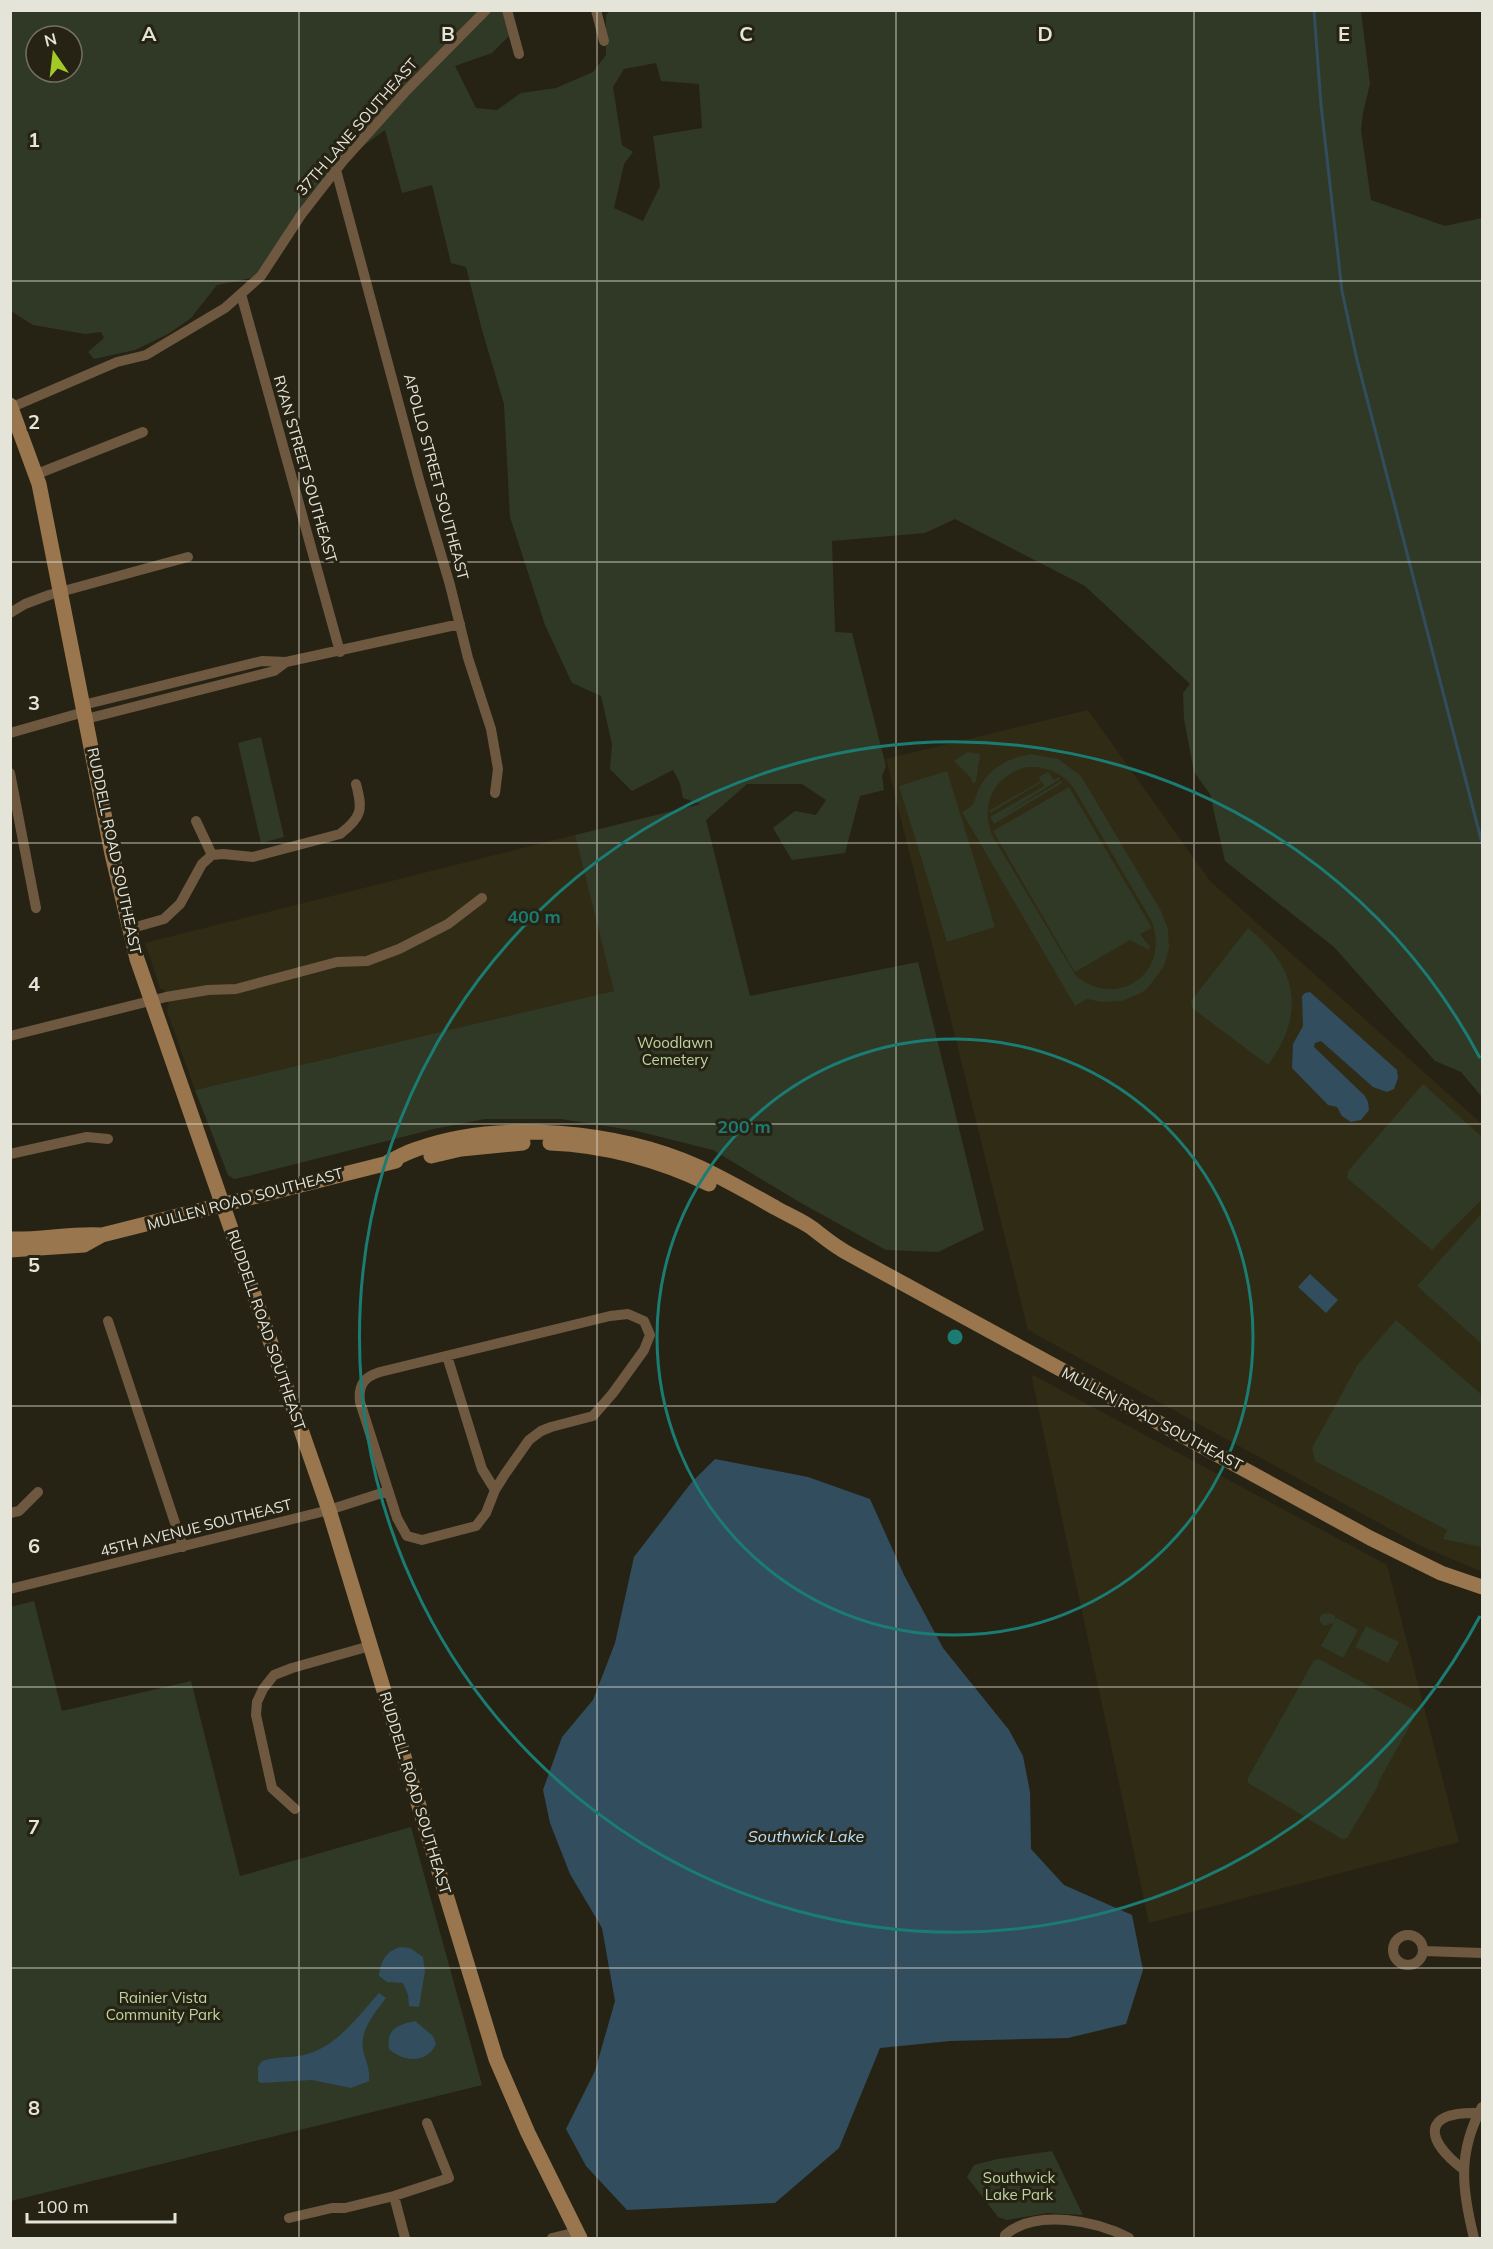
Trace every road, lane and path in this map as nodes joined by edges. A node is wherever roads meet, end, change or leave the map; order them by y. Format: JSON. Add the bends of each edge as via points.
{"nodes":[{"id":1,"x":486,"y":10,"type":"edge"},
{"id":2,"x":507,"y":10,"type":"edge"},
{"id":3,"x":596,"y":10,"type":"edge"},
{"id":4,"x":604,"y":42,"type":"dead end"},
{"id":5,"x":519,"y":54,"type":"dead end"},
{"id":6,"x":336,"y":170,"type":"junction"},
{"id":7,"x":241,"y":294,"type":"junction"},
{"id":8,"x":11,"y":407,"type":"edge"},
{"id":9,"x":143,"y":432,"type":"dead end"},
{"id":10,"x":37,"y":474,"type":"junction"},
{"id":11,"x":188,"y":557,"type":"dead end"},
{"id":12,"x":62,"y":591,"type":"junction"},
{"id":13,"x":10,"y":613,"type":"edge"},
{"id":14,"x":460,"y":624,"type":"junction"},
{"id":15,"x":340,"y":652,"type":"junction"},
{"id":16,"x":84,"y":712,"type":"junction"},
{"id":17,"x":10,"y":733,"type":"edge"},
{"id":18,"x":10,"y":773,"type":"edge"},
{"id":19,"x":356,"y":784,"type":"dead end"},
{"id":20,"x":495,"y":793,"type":"dead end"},
{"id":21,"x":196,"y":821,"type":"dead end"},
{"id":22,"x":212,"y":855,"type":"junction"},
{"id":23,"x":482,"y":898,"type":"dead end"},
{"id":24,"x":36,"y":908,"type":"dead end"},
{"id":25,"x":129,"y":929,"type":"junction"},
{"id":26,"x":151,"y":1001,"type":"junction"},
{"id":27,"x":10,"y":1036,"type":"edge"},
{"id":28,"x":108,"y":1139,"type":"dead end"},
{"id":29,"x":10,"y":1154,"type":"edge"},
{"id":30,"x":222,"y":1205,"type":"junction"},
{"id":31,"x":102,"y":1235,"type":"junction"},
{"id":32,"x":10,"y":1239,"type":"edge"},
{"id":33,"x":10,"y":1250,"type":"edge"},
{"id":34,"x":108,"y":1321,"type":"dead end"},
{"id":35,"x":447,"y":1356,"type":"junction"},
{"id":36,"x":495,"y":1490,"type":"junction"},
{"id":37,"x":388,"y":1491,"type":"junction"},
{"id":38,"x":38,"y":1492,"type":"dead end"},
{"id":39,"x":329,"y":1510,"type":"junction"},
{"id":40,"x":10,"y":1513,"type":"edge"},
{"id":41,"x":183,"y":1547,"type":"junction"},
{"id":42,"x":1482,"y":1587,"type":"edge"},
{"id":43,"x":10,"y":1589,"type":"edge"},
{"id":44,"x":370,"y":1646,"type":"junction"},
{"id":45,"x":295,"y":1809,"type":"dead end"},
{"id":46,"x":1424,"y":1951,"type":"dead end"},
{"id":47,"x":1482,"y":1953,"type":"edge"},
{"id":48,"x":1481,"y":2110,"type":"edge"},
{"id":49,"x":427,"y":2123,"type":"dead end"},
{"id":50,"x":1463,"y":2169,"type":"junction"},
{"id":51,"x":394,"y":2196,"type":"junction"},
{"id":52,"x":289,"y":2218,"type":"dead end"},
{"id":53,"x":579,"y":2235,"type":"edge"},
{"id":54,"x":405,"y":2238,"type":"edge"},
{"id":55,"x":552,"y":2238,"type":"edge"},
{"id":56,"x":1005,"y":2238,"type":"edge"},
{"id":57,"x":1129,"y":2238,"type":"edge"},
{"id":58,"x":1474,"y":2238,"type":"edge"}],
"edges":[{"from":1,"to":6,"type":"street","name":"37TH LANE SOUTHEAST"},
{"from":2,"to":5,"type":"street"},
{"from":3,"to":4,"type":"street"},
{"from":6,"to":7,"type":"street","name":"37TH LANE SOUTHEAST","via":[[261,276]]},
{"from":6,"to":14,"type":"street","name":"APOLLO STREET SOUTHEAST"},
{"from":7,"to":8,"type":"street","name":"37TH LANE SOUTHEAST","via":[[225,308],[146,355],[117,362]]},
{"from":7,"to":15,"type":"street","name":"RYAN STREET SOUTHEAST"},
{"from":8,"to":10,"type":"main road","name":"RUDDELL ROAD SOUTHEAST"},
{"from":9,"to":10,"type":"street"},
{"from":10,"to":12,"type":"main road","name":"RUDDELL ROAD SOUTHEAST"},
{"from":11,"to":12,"type":"street"},
{"from":12,"to":13,"type":"street"},
{"from":12,"to":16,"type":"main road","name":"RUDDELL ROAD SOUTHEAST"},
{"from":14,"to":15,"type":"street"},
{"from":14,"to":20,"type":"street","name":"APOLLO STREET SOUTHEAST","via":[[490,729],[498,769]]},
{"from":15,"to":16,"type":"street","via":[[286,662],[262,661]]},
{"from":16,"to":17,"type":"street"},
{"from":16,"to":25,"type":"main road","name":"RUDDELL ROAD SOUTHEAST"},
{"from":18,"to":24,"type":"street"},
{"from":19,"to":22,"type":"street","via":[[361,804],[359,815],[340,834],[253,857]]},
{"from":21,"to":22,"type":"street"},
{"from":22,"to":25,"type":"street","via":[[202,864],[180,904],[165,919]]},
{"from":23,"to":26,"type":"street","via":[[448,924],[367,961],[337,962],[236,988]]},
{"from":25,"to":26,"type":"main road","name":"RUDDELL ROAD SOUTHEAST"},
{"from":26,"to":27,"type":"street"},
{"from":26,"to":30,"type":"main road","name":"RUDDELL ROAD SOUTHEAST"},
{"from":28,"to":29,"type":"street","via":[[87,1137]]},
{"from":30,"to":31,"type":"main road","name":"MULLEN ROAD SOUTHEAST"},
{"from":30,"to":39,"type":"main road","name":"RUDDELL ROAD SOUTHEAST"},
{"from":30,"to":42,"type":"main road","name":"MULLEN ROAD SOUTHEAST","via":[[388,1162],[461,1149],[562,1144],[641,1158],[695,1177],[806,1236],[827,1242],[1370,1538],[1442,1573]]},
{"from":31,"to":32,"type":"main road","name":"MULLEN ROAD SOUTHEAST"},
{"from":31,"to":33,"type":"main road","name":"MULLEN ROAD SOUTHEAST","via":[[84,1245]]},
{"from":34,"to":41,"type":"street"},
{"from":35,"to":36,"type":"street","via":[[482,1469]]},
{"from":35,"to":36,"type":"street","via":[[619,1314],[644,1321],[650,1330],[644,1350],[600,1409],[586,1419],[535,1435]]},
{"from":35,"to":37,"type":"street","via":[[370,1375],[360,1385],[360,1402]]},
{"from":36,"to":37,"type":"street","via":[[476,1526],[422,1540],[402,1529]]},
{"from":37,"to":39,"type":"street","name":"45TH AVENUE SOUTHEAST"},
{"from":38,"to":40,"type":"street","via":[[19,1511]]},
{"from":39,"to":41,"type":"street","name":"45TH AVENUE SOUTHEAST"},
{"from":39,"to":44,"type":"main road","name":"RUDDELL ROAD SOUTHEAST"},
{"from":41,"to":43,"type":"street","name":"45TH AVENUE SOUTHEAST"},
{"from":44,"to":45,"type":"street","via":[[274,1675],[257,1702],[256,1716],[272,1788]]},
{"from":44,"to":53,"type":"main road","name":"RUDDELL ROAD SOUTHEAST","via":[[496,2059]]},
{"from":46,"to":47,"type":"street"},
{"from":48,"to":50,"type":"street","via":[[1471,2132]]},
{"from":48,"to":50,"type":"street","via":[[1447,2115],[1436,2128],[1434,2135],[1446,2156]]},
{"from":49,"to":51,"type":"street","via":[[449,2178]]},
{"from":50,"to":58,"type":"street"},
{"from":51,"to":52,"type":"street"},
{"from":51,"to":54,"type":"street"},
{"from":53,"to":55,"type":"street"},
{"from":56,"to":57,"type":"street","via":[[1016,2226],[1037,2220],[1084,2221]]}]}
